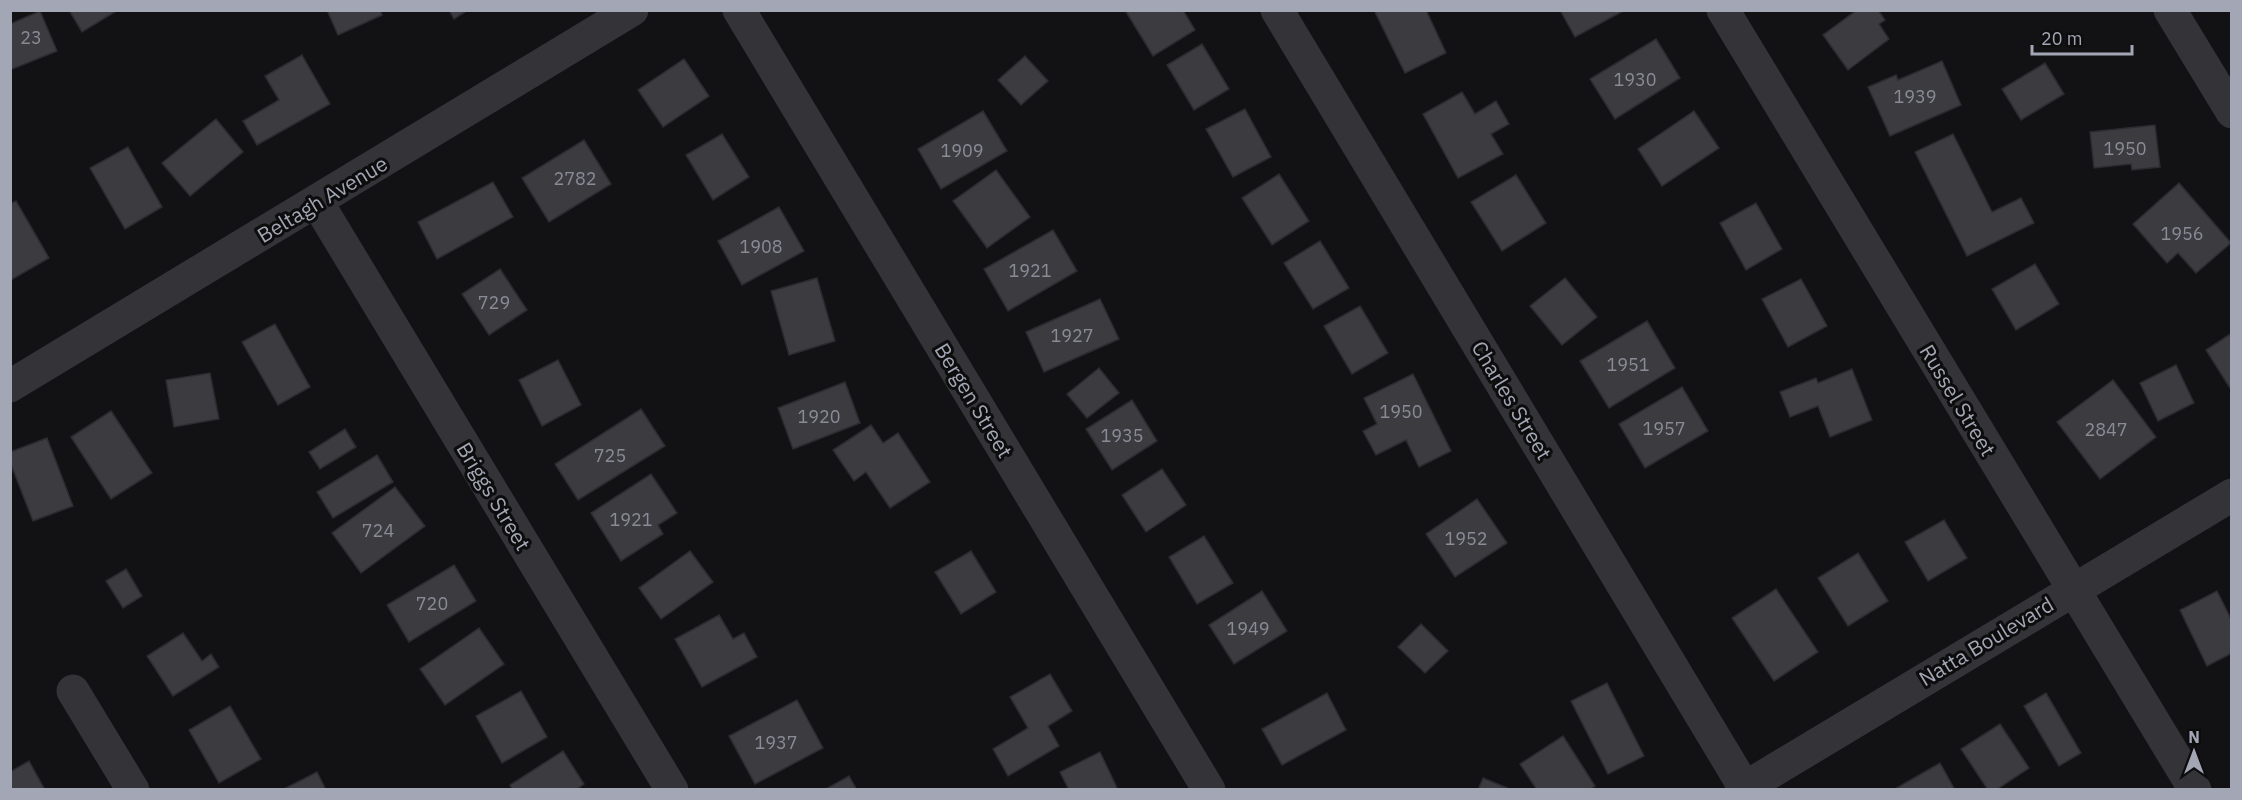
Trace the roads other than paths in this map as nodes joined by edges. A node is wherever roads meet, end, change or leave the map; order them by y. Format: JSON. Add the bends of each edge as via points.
{"nodes":[{"id":1,"x":739,"y":10,"type":"edge"},
{"id":2,"x":1277,"y":10,"type":"edge"},
{"id":3,"x":1723,"y":10,"type":"edge"},
{"id":4,"x":2170,"y":10,"type":"edge"},
{"id":5,"x":616,"y":15,"type":"edge"},
{"id":6,"x":2232,"y":112,"type":"edge"},
{"id":7,"x":317,"y":202,"type":"junction"},
{"id":8,"x":10,"y":386,"type":"edge"},
{"id":9,"x":2232,"y":495,"type":"edge"},
{"id":10,"x":2073,"y":589,"type":"junction"},
{"id":11,"x":73,"y":691,"type":"dead end"},
{"id":12,"x":133,"y":789,"type":"edge"},
{"id":13,"x":672,"y":789,"type":"edge"},
{"id":14,"x":1209,"y":789,"type":"edge"},
{"id":15,"x":1744,"y":789,"type":"edge"},
{"id":16,"x":2195,"y":789,"type":"edge"}],
"edges":[{"from":1,"to":14,"type":"street","name":"Bergen Street"},
{"from":2,"to":15,"type":"street","name":"Charles Street"},
{"from":3,"to":10,"type":"street","name":"Russel Street"},
{"from":4,"to":6,"type":"street"},
{"from":5,"to":7,"type":"street","name":"Beltagh Avenue"},
{"from":7,"to":8,"type":"street","name":"Beltagh Avenue"},
{"from":7,"to":13,"type":"street","name":"Briggs Street"},
{"from":9,"to":10,"type":"street","name":"Natta Boulevard"},
{"from":10,"to":15,"type":"street","name":"Natta Boulevard"},
{"from":10,"to":16,"type":"street","name":"Russel Street"},
{"from":11,"to":12,"type":"street"}]}
